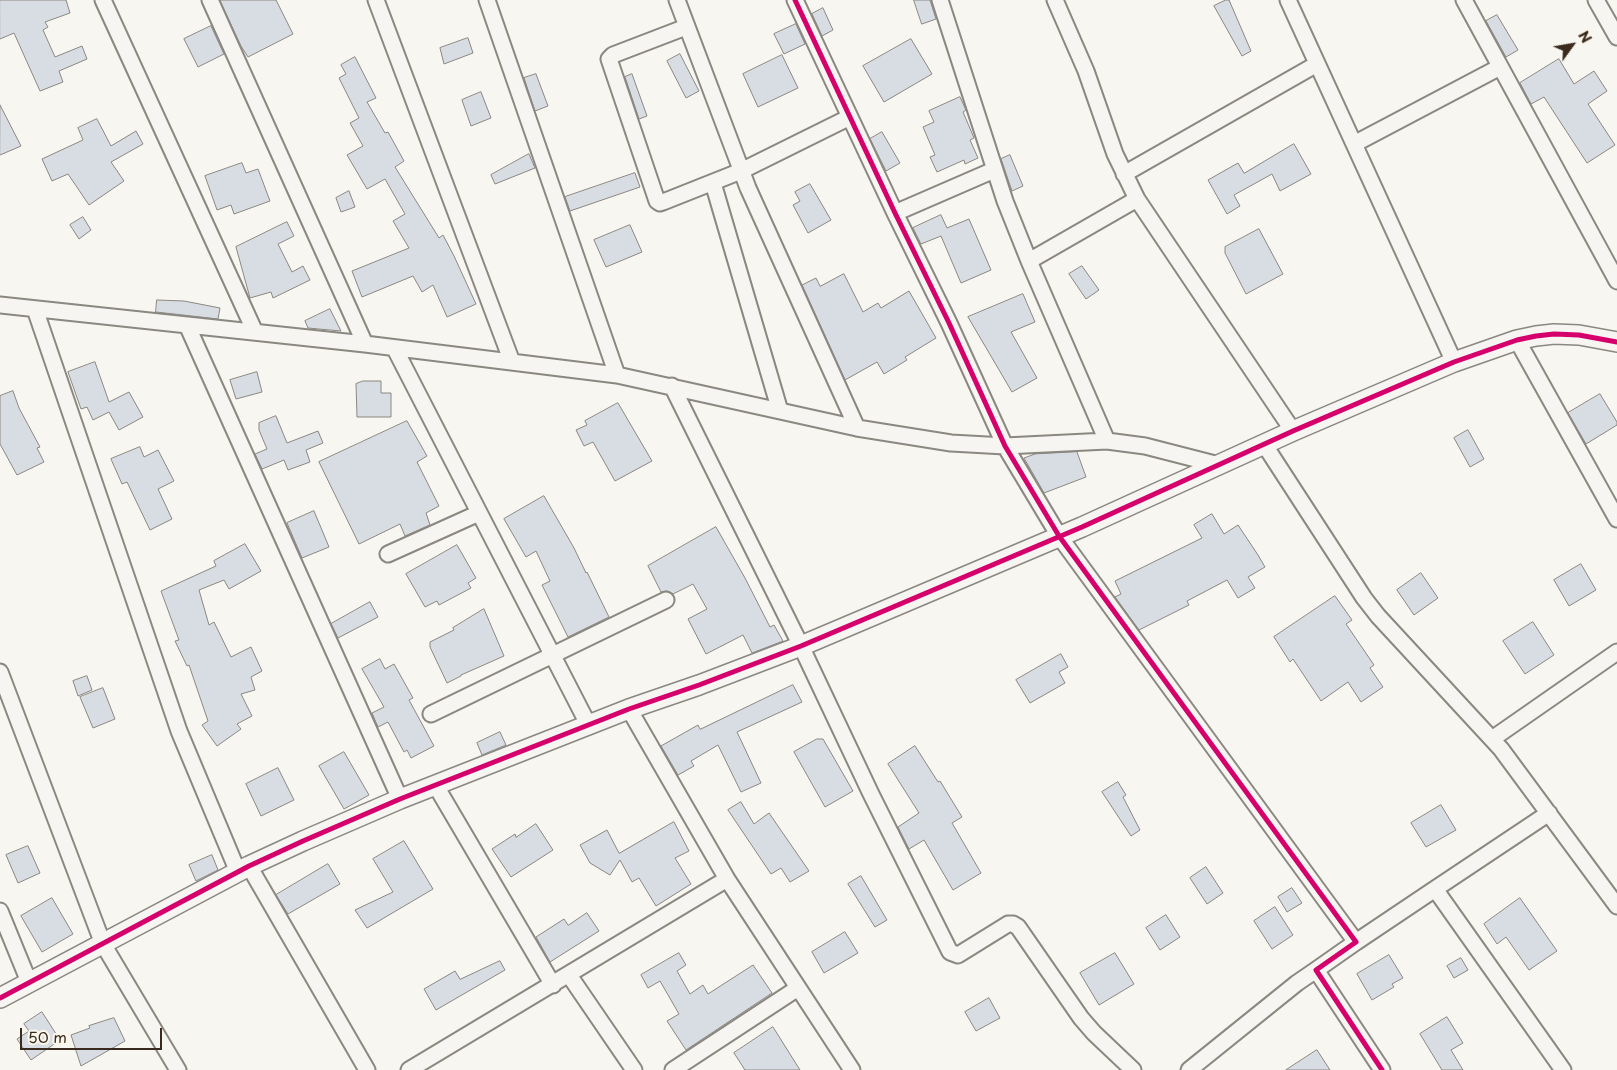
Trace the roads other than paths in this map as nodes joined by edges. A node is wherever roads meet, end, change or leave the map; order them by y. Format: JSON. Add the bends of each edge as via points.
{"nodes":[{"id":1,"x":103,"y":0,"type":"edge"},
{"id":2,"x":210,"y":0,"type":"edge"},
{"id":3,"x":376,"y":0,"type":"edge"},
{"id":4,"x":487,"y":0,"type":"edge"},
{"id":5,"x":676,"y":0,"type":"edge"},
{"id":6,"x":795,"y":0,"type":"edge"},
{"id":7,"x":940,"y":0,"type":"edge"},
{"id":8,"x":1054,"y":0,"type":"edge"},
{"id":9,"x":1288,"y":0,"type":"edge"},
{"id":10,"x":1464,"y":0,"type":"edge"},
{"id":11,"x":1596,"y":0,"type":"edge"},
{"id":12,"x":686,"y":27,"type":"junction"},
{"id":13,"x":1617,"y":37,"type":"edge"},
{"id":14,"x":1317,"y":64,"type":"junction"},
{"id":15,"x":1500,"y":68,"type":"junction"},
{"id":16,"x":850,"y":117,"type":"junction"},
{"id":17,"x":1354,"y":144,"type":"junction"},
{"id":18,"x":994,"y":170,"type":"junction"},
{"id":19,"x":741,"y":171,"type":"junction"},
{"id":20,"x":1124,"y":174,"type":"junction"},
{"id":21,"x":713,"y":183,"type":"junction"},
{"id":22,"x":1137,"y":199,"type":"junction"},
{"id":23,"x":895,"y":213,"type":"junction"},
{"id":24,"x":1029,"y":261,"type":"junction"},
{"id":25,"x":1617,"y":281,"type":"edge"},
{"id":26,"x":0,"y":305,"type":"edge"},
{"id":27,"x":35,"y":309,"type":"junction"},
{"id":28,"x":187,"y":325,"type":"junction"},
{"id":29,"x":255,"y":332,"type":"junction"},
{"id":30,"x":1516,"y":340,"type":"junction"},
{"id":31,"x":1617,"y":342,"type":"edge"},
{"id":32,"x":366,"y":344,"type":"junction"},
{"id":33,"x":395,"y":348,"type":"junction"},
{"id":34,"x":512,"y":362,"type":"junction"},
{"id":35,"x":1454,"y":362,"type":"junction"},
{"id":36,"x":617,"y":375,"type":"junction"},
{"id":37,"x":672,"y":386,"type":"junction"},
{"id":38,"x":780,"y":411,"type":"junction"},
{"id":39,"x":857,"y":428,"type":"junction"},
{"id":40,"x":1292,"y":431,"type":"junction"},
{"id":41,"x":1107,"y":441,"type":"junction"},
{"id":42,"x":1264,"y":444,"type":"junction"},
{"id":43,"x":1005,"y":446,"type":"junction"},
{"id":44,"x":1219,"y":465,"type":"junction"},
{"id":45,"x":479,"y":513,"type":"junction"},
{"id":46,"x":1617,"y":519,"type":"edge"},
{"id":47,"x":1059,"y":536,"type":"junction"},
{"id":48,"x":388,"y":554,"type":"dead end"},
{"id":49,"x":666,"y":600,"type":"dead end"},
{"id":50,"x":801,"y":646,"type":"junction"},
{"id":51,"x":1617,"y":652,"type":"edge"},
{"id":52,"x":552,"y":656,"type":"junction"},
{"id":53,"x":0,"y":672,"type":"edge"},
{"id":54,"x":629,"y":710,"type":"junction"},
{"id":55,"x":431,"y":714,"type":"dead end"},
{"id":56,"x":589,"y":726,"type":"junction"},
{"id":57,"x":1492,"y":739,"type":"junction"},
{"id":58,"x":436,"y":786,"type":"junction"},
{"id":59,"x":400,"y":799,"type":"junction"},
{"id":60,"x":1549,"y":813,"type":"junction"},
{"id":61,"x":243,"y":869,"type":"junction"},
{"id":62,"x":727,"y":879,"type":"junction"},
{"id":63,"x":1435,"y":888,"type":"junction"},
{"id":64,"x":1617,"y":906,"type":"edge"},
{"id":65,"x":0,"y":911,"type":"edge"},
{"id":66,"x":1356,"y":942,"type":"junction"},
{"id":67,"x":103,"y":944,"type":"junction"},
{"id":68,"x":1316,"y":970,"type":"junction"},
{"id":69,"x":569,"y":975,"type":"junction"},
{"id":70,"x":28,"y":982,"type":"junction"},
{"id":71,"x":553,"y":985,"type":"junction"},
{"id":72,"x":798,"y":988,"type":"junction"},
{"id":73,"x":0,"y":998,"type":"edge"},
{"id":74,"x":178,"y":1070,"type":"edge"},
{"id":75,"x":366,"y":1070,"type":"edge"},
{"id":76,"x":409,"y":1070,"type":"edge"},
{"id":77,"x":634,"y":1070,"type":"edge"},
{"id":78,"x":673,"y":1070,"type":"edge"},
{"id":79,"x":852,"y":1070,"type":"edge"},
{"id":80,"x":1133,"y":1070,"type":"edge"},
{"id":81,"x":1189,"y":1070,"type":"edge"},
{"id":82,"x":1382,"y":1070,"type":"edge"},
{"id":83,"x":1563,"y":1070,"type":"edge"}],
"edges":[{"from":1,"to":29,"type":"street"},
{"from":2,"to":32,"type":"street"},
{"from":3,"to":34,"type":"street"},
{"from":4,"to":36,"type":"street"},
{"from":5,"to":12,"type":"street"},
{"from":6,"to":16,"type":"street"},
{"from":7,"to":18,"type":"street"},
{"from":8,"to":20,"type":"street","via":[[1086,71]]},
{"from":9,"to":14,"type":"street"},
{"from":10,"to":15,"type":"street"},
{"from":11,"to":13,"type":"street"},
{"from":12,"to":19,"type":"street"},
{"from":12,"to":21,"type":"street","via":[[613,55],[610,62],[656,201],[660,203]]},
{"from":14,"to":17,"type":"street"},
{"from":14,"to":20,"type":"street"},
{"from":15,"to":17,"type":"street"},
{"from":15,"to":25,"type":"street"},
{"from":16,"to":19,"type":"street"},
{"from":16,"to":23,"type":"street"},
{"from":17,"to":35,"type":"street"},
{"from":18,"to":23,"type":"street"},
{"from":18,"to":24,"type":"street"},
{"from":19,"to":21,"type":"street"},
{"from":19,"to":39,"type":"street"},
{"from":20,"to":22,"type":"street"},
{"from":21,"to":38,"type":"street"},
{"from":22,"to":24,"type":"street"},
{"from":22,"to":40,"type":"street"},
{"from":23,"to":43,"type":"street"},
{"from":24,"to":41,"type":"street"},
{"from":26,"to":27,"type":"street"},
{"from":27,"to":28,"type":"street"},
{"from":27,"to":61,"type":"street","via":[[179,731]]},
{"from":28,"to":29,"type":"street"},
{"from":28,"to":59,"type":"street"},
{"from":29,"to":32,"type":"street"},
{"from":30,"to":31,"type":"street","via":[[1554,334]]},
{"from":30,"to":35,"type":"street"},
{"from":30,"to":46,"type":"street"},
{"from":32,"to":33,"type":"street"},
{"from":33,"to":34,"type":"street"},
{"from":33,"to":45,"type":"street"},
{"from":34,"to":36,"type":"street"},
{"from":35,"to":40,"type":"street"},
{"from":36,"to":37,"type":"street"},
{"from":37,"to":38,"type":"street"},
{"from":37,"to":50,"type":"street"},
{"from":38,"to":39,"type":"street"},
{"from":39,"to":43,"type":"street","via":[[951,442]]},
{"from":40,"to":42,"type":"street"},
{"from":41,"to":43,"type":"street"},
{"from":41,"to":44,"type":"street","via":[[1145,446]]},
{"from":42,"to":44,"type":"street"},
{"from":42,"to":57,"type":"street","via":[[1364,598]]},
{"from":43,"to":47,"type":"street"},
{"from":44,"to":47,"type":"street"},
{"from":45,"to":48,"type":"street"},
{"from":45,"to":52,"type":"street"},
{"from":47,"to":50,"type":"street"},
{"from":47,"to":66,"type":"street"},
{"from":49,"to":52,"type":"street"},
{"from":50,"to":54,"type":"street"},
{"from":50,"to":80,"type":"street","via":[[950,952],[958,955],[1008,924],[1014,924],[1081,1018]]},
{"from":51,"to":57,"type":"street"},
{"from":52,"to":55,"type":"street"},
{"from":52,"to":56,"type":"street"},
{"from":53,"to":67,"type":"street"},
{"from":54,"to":56,"type":"street"},
{"from":54,"to":62,"type":"street"},
{"from":56,"to":58,"type":"street"},
{"from":57,"to":60,"type":"street"},
{"from":58,"to":59,"type":"street"},
{"from":58,"to":71,"type":"street"},
{"from":59,"to":61,"type":"street"},
{"from":60,"to":63,"type":"street"},
{"from":60,"to":64,"type":"street"},
{"from":61,"to":67,"type":"street"},
{"from":61,"to":75,"type":"street"},
{"from":62,"to":69,"type":"street"},
{"from":62,"to":72,"type":"street"},
{"from":63,"to":66,"type":"street"},
{"from":63,"to":83,"type":"street"},
{"from":65,"to":70,"type":"street"},
{"from":66,"to":68,"type":"street"},
{"from":67,"to":70,"type":"street"},
{"from":67,"to":74,"type":"street"},
{"from":68,"to":81,"type":"street"},
{"from":68,"to":82,"type":"street"},
{"from":69,"to":71,"type":"street"},
{"from":69,"to":77,"type":"street"},
{"from":70,"to":73,"type":"street"},
{"from":71,"to":76,"type":"street"},
{"from":72,"to":78,"type":"street"},
{"from":72,"to":79,"type":"street"}]}
